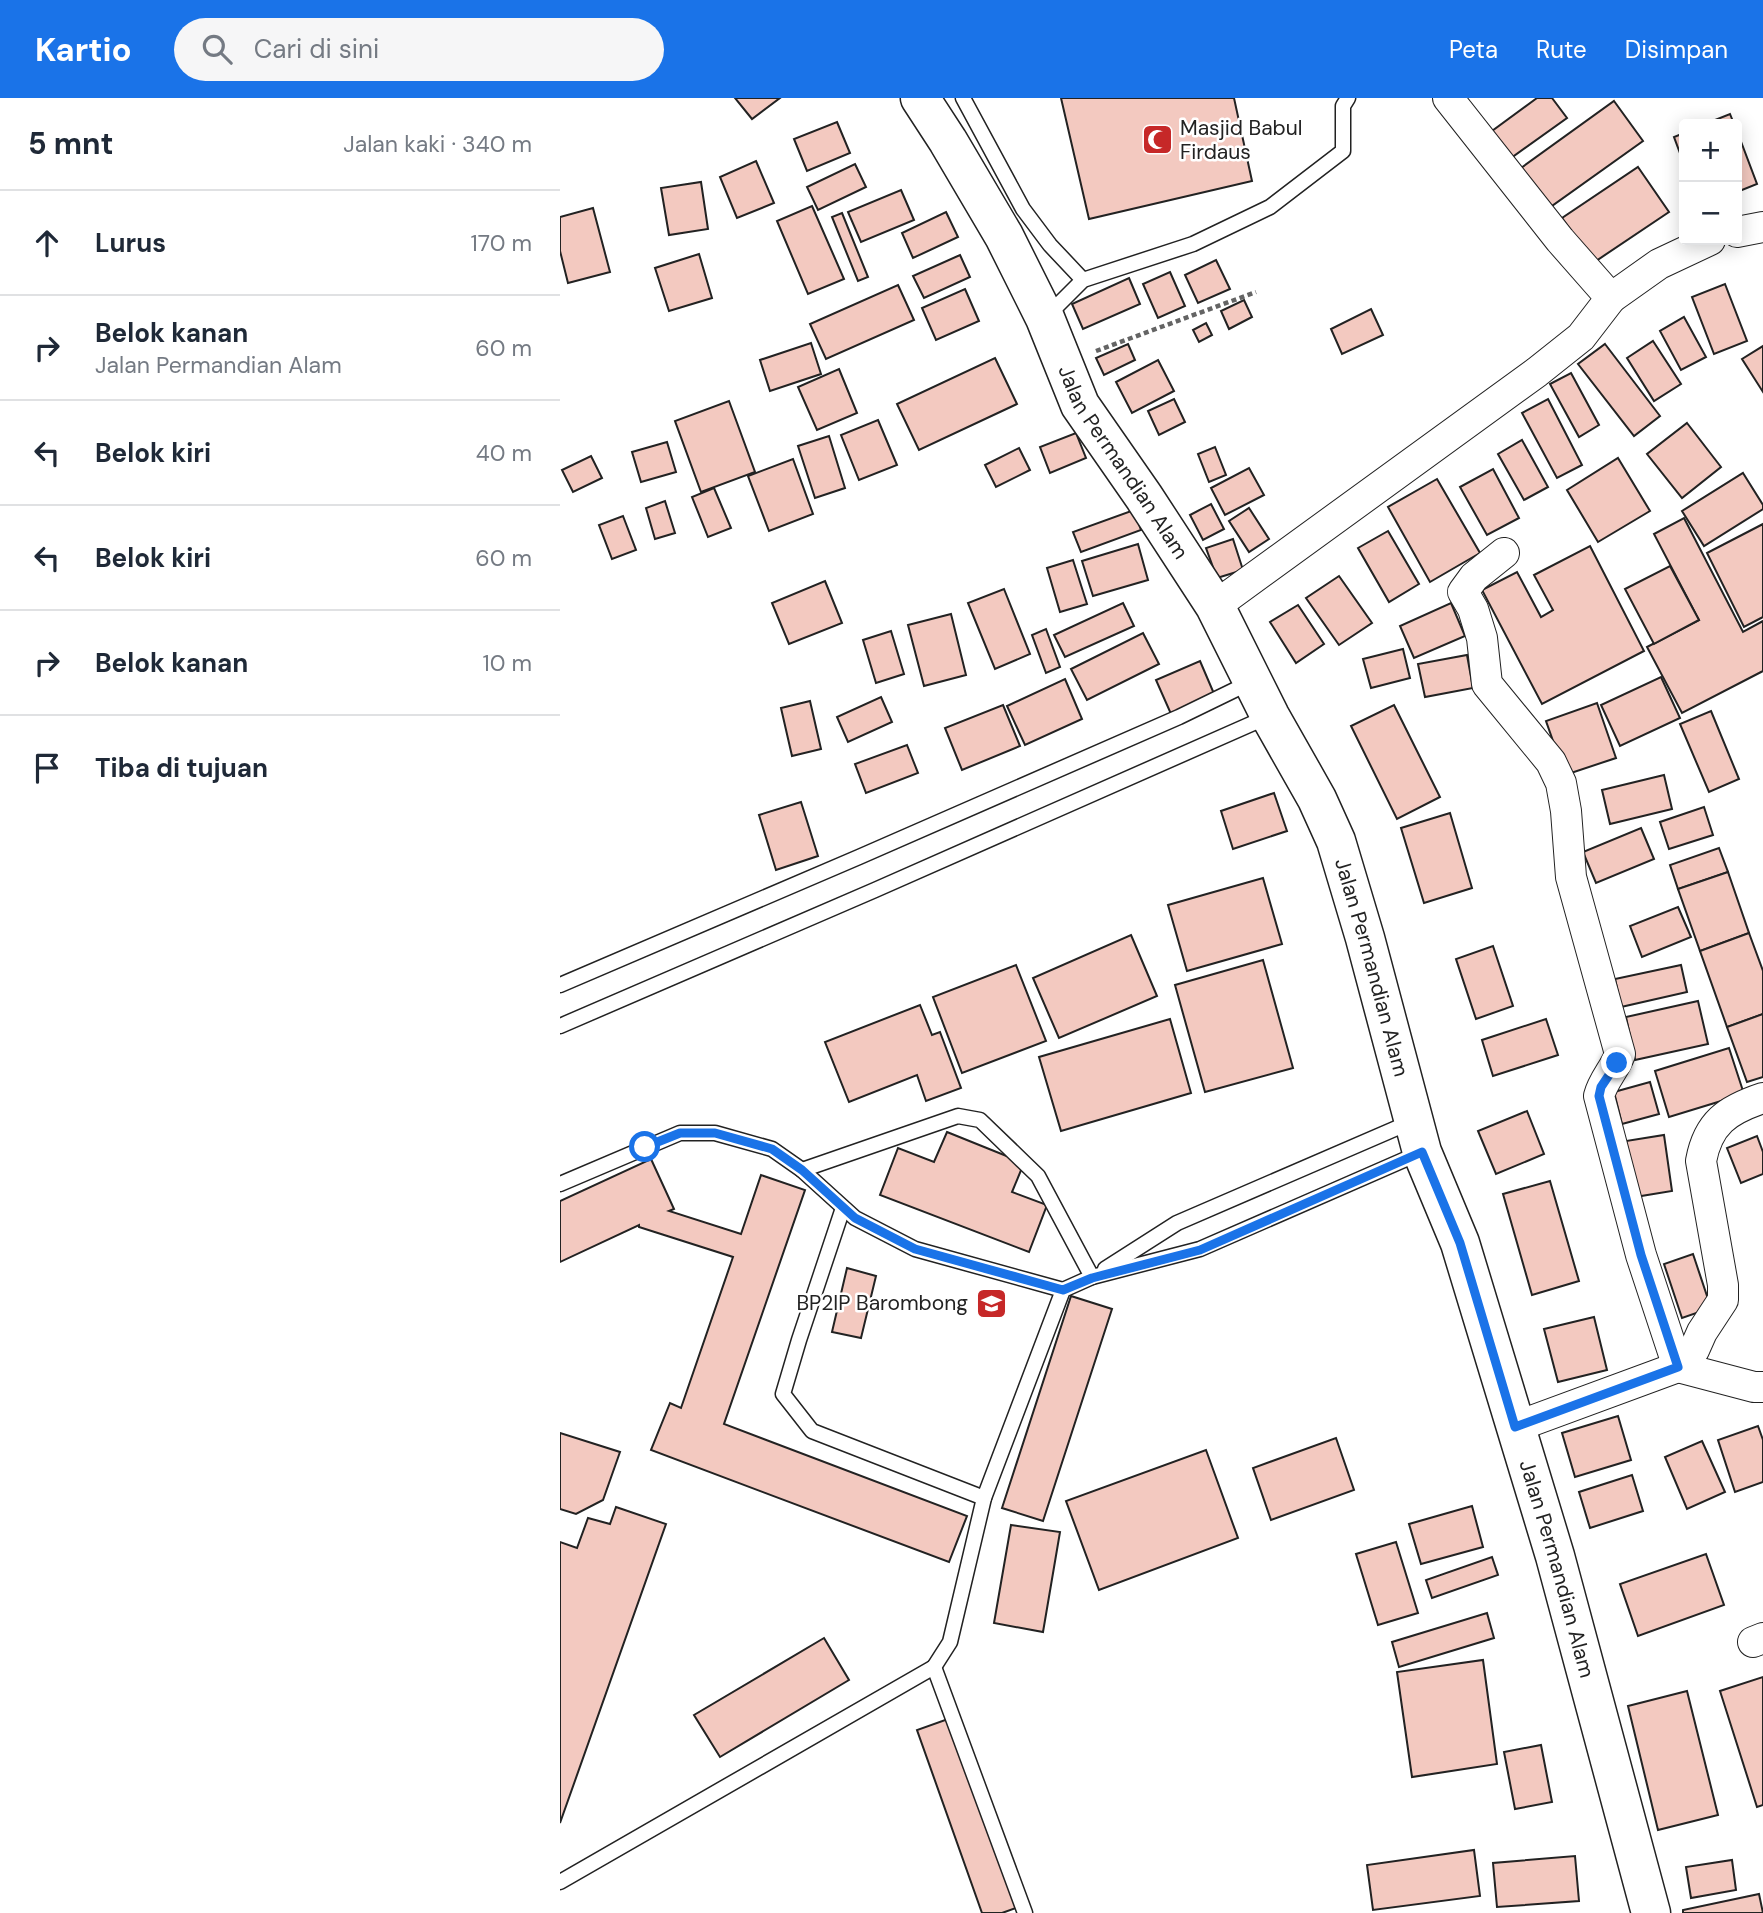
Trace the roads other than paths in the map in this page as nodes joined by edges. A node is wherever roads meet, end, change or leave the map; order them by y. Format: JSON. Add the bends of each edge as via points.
{"nodes":[{"id":1,"x":920,"y":98,"type":"edge"},
{"id":2,"x":963,"y":98,"type":"edge"},
{"id":3,"x":1348,"y":98,"type":"edge"},
{"id":4,"x":1448,"y":98,"type":"edge"},
{"id":5,"x":1763,"y":227,"type":"edge"},
{"id":6,"x":1742,"y":231,"type":"edge"},
{"id":7,"x":1699,"y":245,"type":"edge"},
{"id":8,"x":1083,"y":279,"type":"junction"},
{"id":9,"x":1611,"y":298,"type":"junction"},
{"id":10,"x":1045,"y":318,"type":"junction"},
{"id":11,"x":1504,"y":553,"type":"dead end"},
{"id":12,"x":1215,"y":606,"type":"junction"},
{"id":13,"x":1253,"y":681,"type":"junction"},
{"id":14,"x":1269,"y":716,"type":"junction"},
{"id":15,"x":560,"y":985,"type":"edge"},
{"id":16,"x":560,"y":1026,"type":"edge"},
{"id":17,"x":1763,"y":1098,"type":"edge"},
{"id":18,"x":1418,"y":1137,"type":"junction"},
{"id":19,"x":802,"y":1170,"type":"junction"},
{"id":20,"x":560,"y":1184,"type":"edge"},
{"id":21,"x":844,"y":1208,"type":"junction"},
{"id":22,"x":1092,"y":1278,"type":"junction"},
{"id":23,"x":1063,"y":1290,"type":"junction"},
{"id":24,"x":1678,"y":1367,"type":"junction"},
{"id":25,"x":1763,"y":1387,"type":"edge"},
{"id":26,"x":1515,"y":1427,"type":"junction"},
{"id":27,"x":984,"y":1498,"type":"junction"},
{"id":28,"x":934,"y":1667,"type":"junction"},
{"id":29,"x":560,"y":1882,"type":"edge"},
{"id":30,"x":1025,"y":1913,"type":"edge"},
{"id":31,"x":1651,"y":1913,"type":"edge"}],
"edges":[{"from":1,"to":10,"type":"main road","name":"Jalan Permandian Alam","via":[[1004,236]]},
{"from":2,"to":8,"type":"lane","via":[[1023,209]]},
{"from":3,"to":8,"type":"lane","via":[[1343,106],[1342,151],[1270,207],[1194,244]]},
{"from":4,"to":9,"type":"street"},
{"from":5,"to":6,"type":"street"},
{"from":7,"to":9,"type":"street","via":[[1659,264]]},
{"from":8,"to":10,"type":"lane"},
{"from":9,"to":12,"type":"street","via":[[1581,337],[1537,372]]},
{"from":10,"to":12,"type":"main road","name":"Jalan Permandian Alam","via":[[1080,405]]},
{"from":11,"to":24,"type":"street","via":[[1463,592],[1482,638],[1487,684],[1550,762],[1561,783],[1571,877],[1620,1054],[1599,1096],[1641,1255]]},
{"from":12,"to":13,"type":"main road","name":"Jalan Permandian Alam"},
{"from":13,"to":14,"type":"main road","name":"Jalan Permandian Alam"},
{"from":13,"to":15,"type":"lane"},
{"from":14,"to":16,"type":"lane"},
{"from":14,"to":18,"type":"main road","name":"Jalan Permandian Alam","via":[[1336,841]]},
{"from":17,"to":24,"type":"street","via":[[1739,1106],[1713,1127],[1704,1142],[1701,1161],[1723,1300],[1694,1350]]},
{"from":18,"to":22,"type":"lane","via":[[1200,1250]]},
{"from":18,"to":22,"type":"lane","via":[[1177,1223]]},
{"from":18,"to":26,"type":"main road","name":"Jalan Permandian Alam","via":[[1460,1243]]},
{"from":19,"to":20,"type":"lane","via":[[772,1149],[715,1133],[680,1133]]},
{"from":19,"to":21,"type":"lane"},
{"from":19,"to":22,"type":"lane","via":[[958,1116],[980,1120],[1038,1176]]},
{"from":21,"to":23,"type":"lane","via":[[915,1249]]},
{"from":21,"to":27,"type":"lane","via":[[783,1394],[812,1431]]},
{"from":22,"to":23,"type":"lane"},
{"from":23,"to":27,"type":"lane"},
{"from":24,"to":25,"type":"street"},
{"from":24,"to":26,"type":"street"},
{"from":26,"to":31,"type":"main road","name":"Jalan Permandian Alam","via":[[1555,1556]]},
{"from":27,"to":28,"type":"lane","via":[[950,1642]]},
{"from":28,"to":29,"type":"lane"},
{"from":28,"to":30,"type":"lane"}]}
